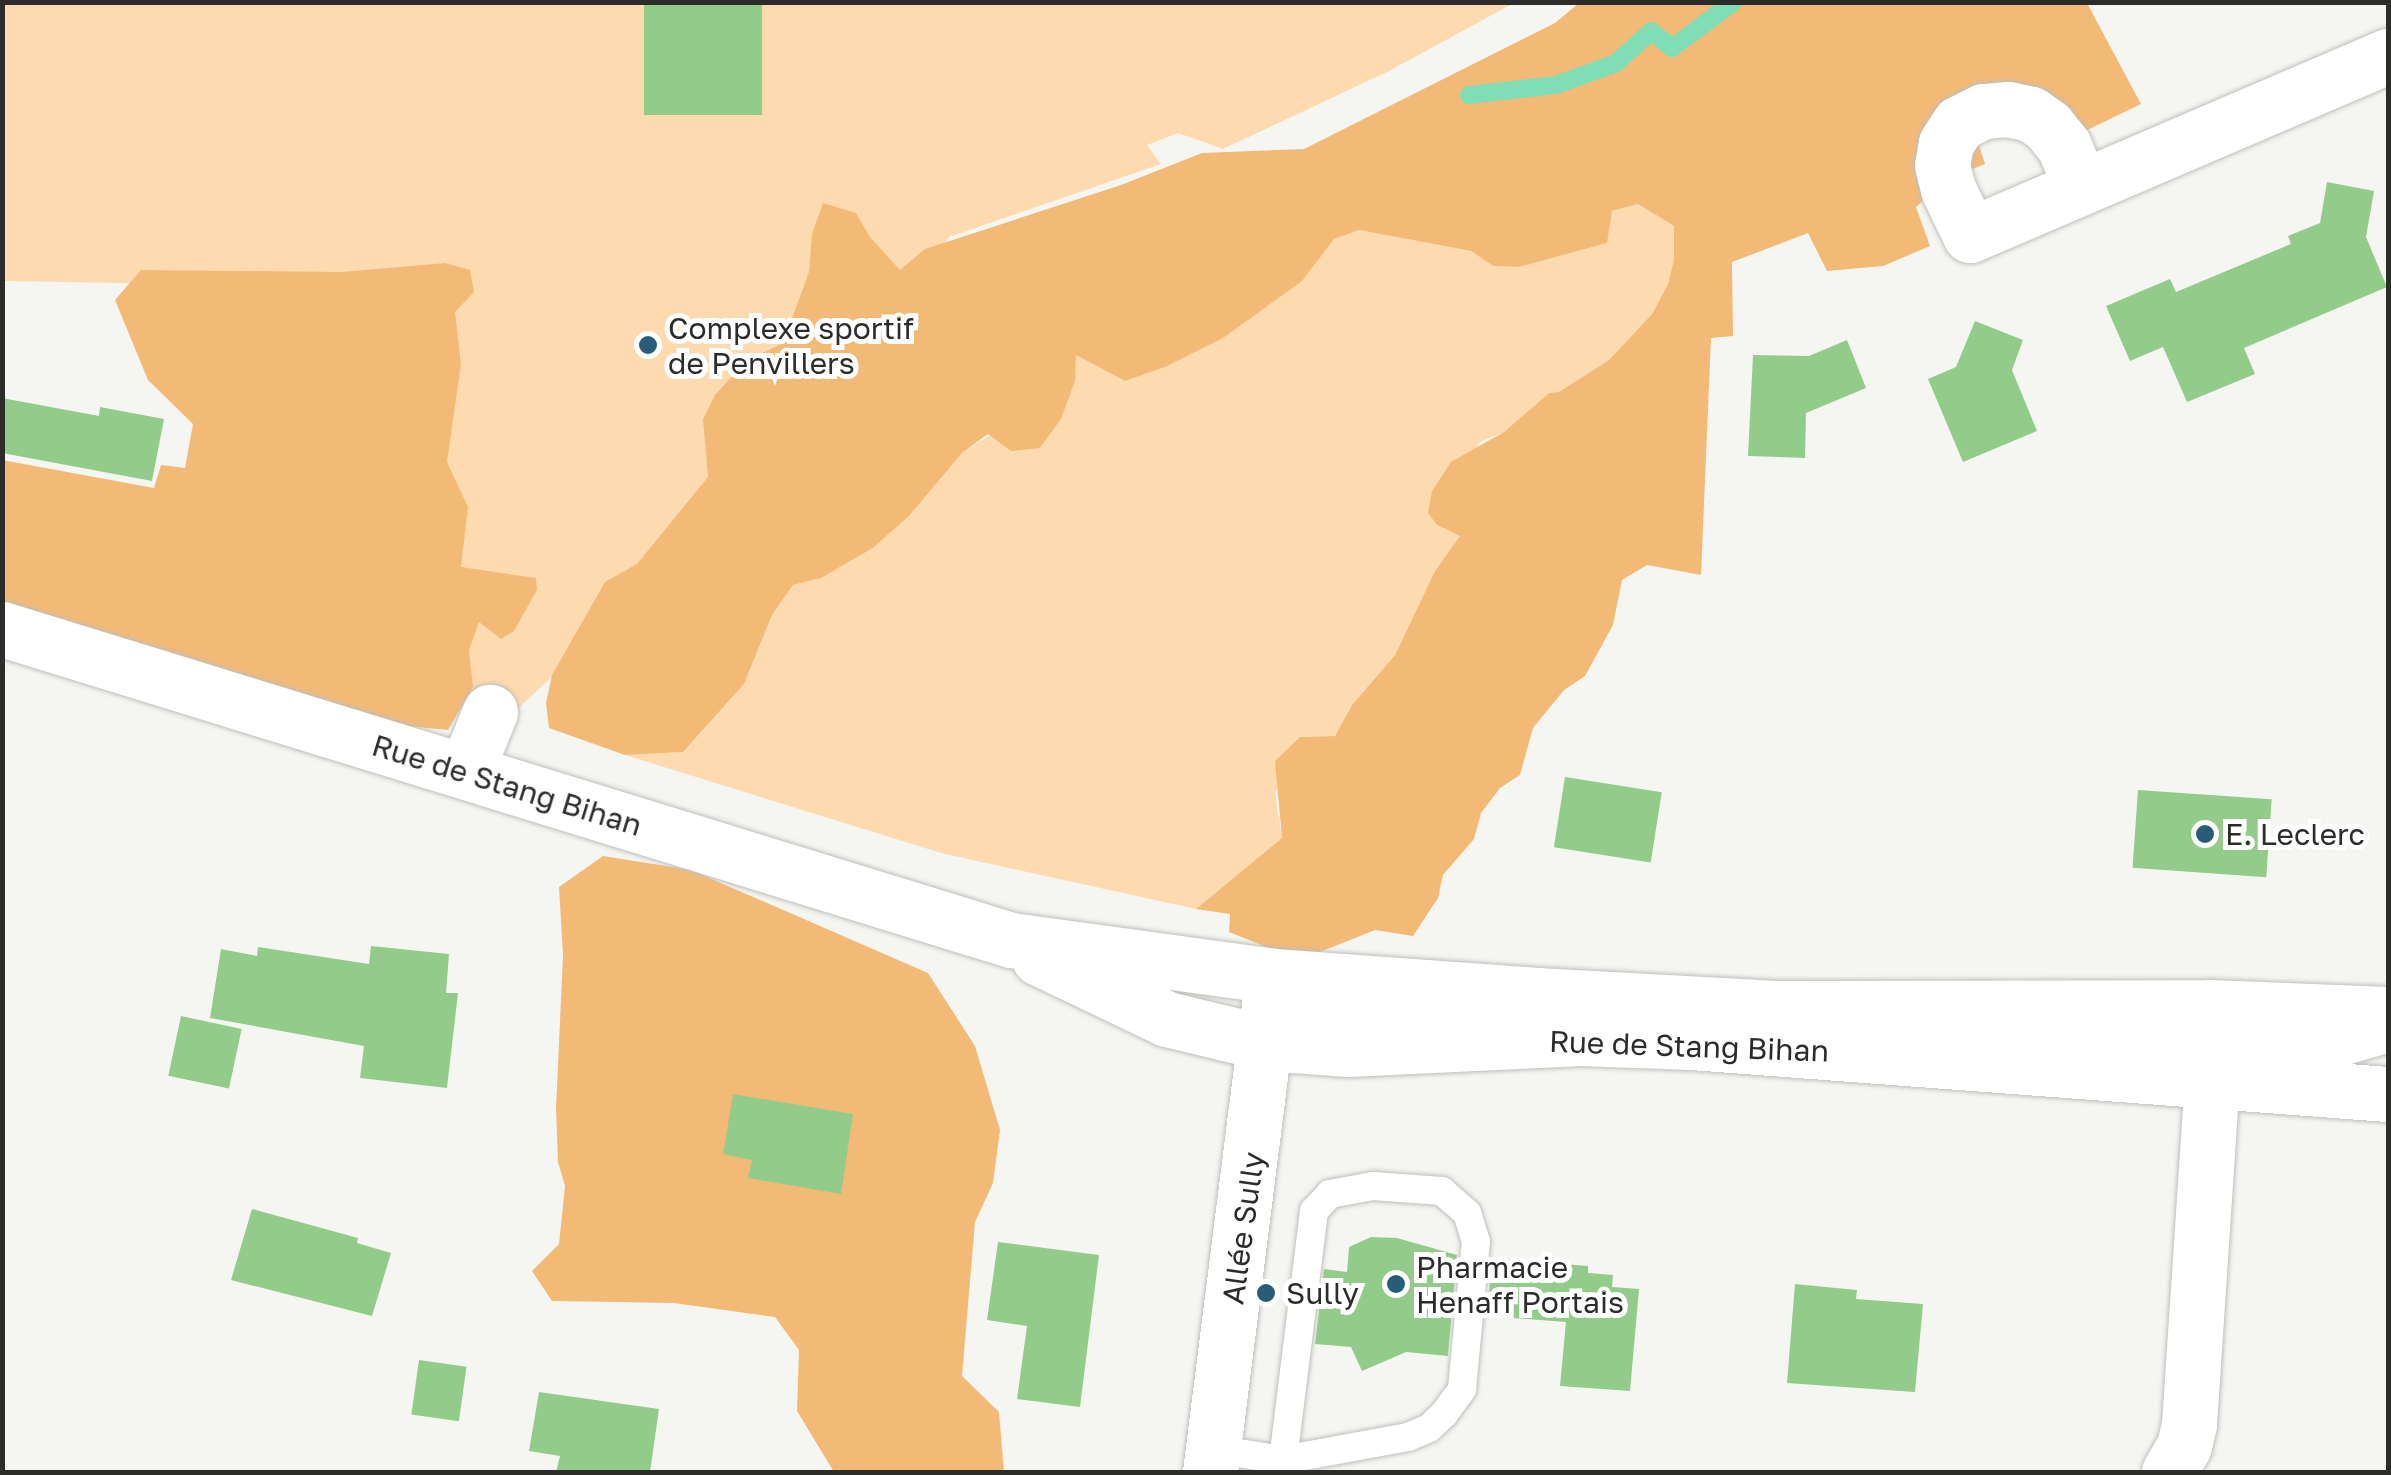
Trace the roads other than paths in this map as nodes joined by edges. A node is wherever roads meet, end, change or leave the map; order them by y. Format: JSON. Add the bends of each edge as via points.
{"nodes":[{"id":1,"x":2388,"y":56,"type":"edge"},
{"id":2,"x":2080,"y":187,"type":"dead end"},
{"id":3,"x":2,"y":630,"type":"edge"},
{"id":4,"x":490,"y":712,"type":"dead end"},
{"id":5,"x":466,"y":772,"type":"junction"},
{"id":6,"x":1270,"y":1009,"type":"junction"},
{"id":7,"x":2388,"y":1014,"type":"edge"},
{"id":8,"x":2388,"y":1024,"type":"edge"},
{"id":9,"x":1948,"y":1061,"type":"junction"},
{"id":10,"x":2212,"y":1080,"type":"junction"},
{"id":11,"x":2388,"y":1094,"type":"edge"},
{"id":12,"x":1283,"y":1460,"type":"junction"},
{"id":13,"x":1212,"y":1461,"type":"edge"},
{"id":14,"x":2169,"y":1472,"type":"edge"}],
"edges":[{"from":1,"to":2,"type":"street"},
{"from":3,"to":5,"type":"street","name":"Rue de Stang Bihan"},
{"from":4,"to":5,"type":"street"},
{"from":5,"to":6,"type":"street","name":"Rue de Stang Bihan","via":[[1011,940],[1133,1005],[1214,1033]]},
{"from":6,"to":7,"type":"street","name":"Rue de Stang Bihan","via":[[1494,991],[1780,1008],[2208,1007]]},
{"from":6,"to":9,"type":"street","name":"Rue de Stang Bihan","via":[[1388,1049],[1581,1038]]},
{"from":6,"to":13,"type":"street","name":"Allée Sully"},
{"from":8,"to":9,"type":"street","via":[[2316,1046],[2016,1035]]},
{"from":9,"to":10,"type":"street","name":"Rue de Stang Bihan"},
{"from":10,"to":11,"type":"street","name":"Rue de Stang Bihan"},
{"from":10,"to":14,"type":"street","via":[[2188,1424]]},
{"from":12,"to":12,"type":"lane","via":[[1408,1437],[1429,1428],[1462,1389],[1476,1242],[1467,1213],[1442,1190],[1373,1186],[1330,1194],[1314,1211]]},
{"from":12,"to":13,"type":"lane"}]}
